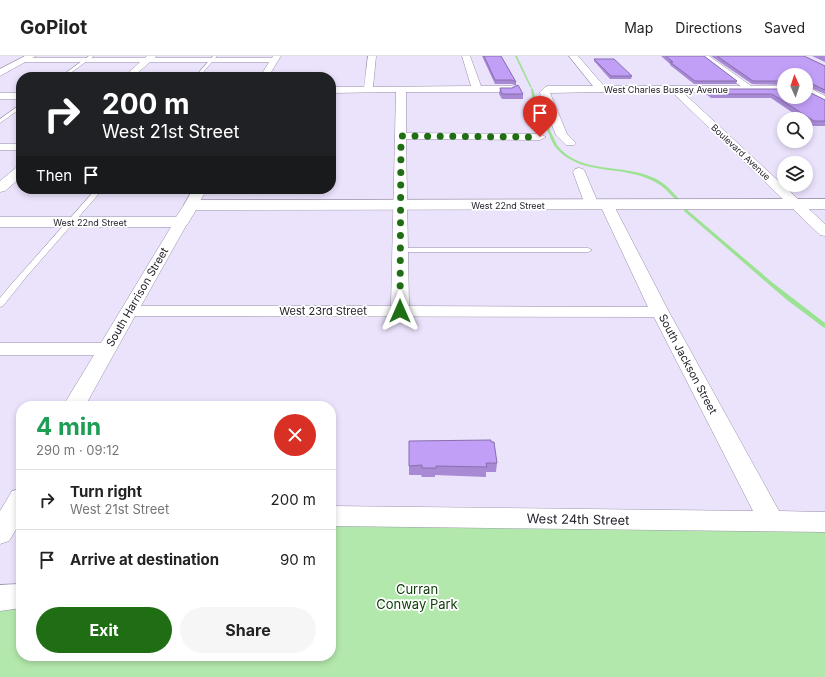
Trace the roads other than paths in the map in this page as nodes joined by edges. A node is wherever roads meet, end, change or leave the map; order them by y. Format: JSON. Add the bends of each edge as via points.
{"nodes":[{"id":1,"x":372,"y":56,"type":"edge"},
{"id":2,"x":466,"y":56,"type":"edge"},
{"id":3,"x":573,"y":56,"type":"edge"},
{"id":4,"x":704,"y":56,"type":"edge"},
{"id":5,"x":29,"y":58,"type":"edge"},
{"id":6,"x":90,"y":58,"type":"edge"},
{"id":7,"x":150,"y":58,"type":"edge"},
{"id":8,"x":213,"y":58,"type":"edge"},
{"id":9,"x":276,"y":58,"type":"edge"},
{"id":10,"x":6,"y":60,"type":"dead end"},
{"id":11,"x":69,"y":72,"type":"edge"},
{"id":12,"x":134,"y":72,"type":"edge"},
{"id":13,"x":201,"y":72,"type":"edge"},
{"id":14,"x":267,"y":72,"type":"edge"},
{"id":15,"x":0,"y":73,"type":"edge"},
{"id":16,"x":749,"y":88,"type":"junction"},
{"id":17,"x":777,"y":88,"type":"edge"},
{"id":18,"x":477,"y":89,"type":"junction"},
{"id":19,"x":512,"y":89,"type":"edge"},
{"id":20,"x":601,"y":89,"type":"junction"},
{"id":21,"x":674,"y":89,"type":"junction"},
{"id":22,"x":813,"y":89,"type":"edge"},
{"id":23,"x":825,"y":89,"type":"edge"},
{"id":24,"x":336,"y":90,"type":"edge"},
{"id":25,"x":368,"y":90,"type":"junction"},
{"id":26,"x":401,"y":90,"type":"junction"},
{"id":27,"x":813,"y":93,"type":"edge"},
{"id":28,"x":0,"y":96,"type":"edge"},
{"id":29,"x":16,"y":96,"type":"edge"},
{"id":30,"x":825,"y":101,"type":"edge"},
{"id":31,"x":16,"y":110,"type":"edge"},
{"id":32,"x":0,"y":121,"type":"edge"},
{"id":33,"x":401,"y":136,"type":"junction"},
{"id":34,"x":540,"y":137,"type":"dead end"},
{"id":35,"x":570,"y":143,"type":"dead end"},
{"id":36,"x":0,"y":147,"type":"edge"},
{"id":37,"x":16,"y":147,"type":"edge"},
{"id":38,"x":579,"y":172,"type":"dead end"},
{"id":39,"x":16,"y":174,"type":"edge"},
{"id":40,"x":0,"y":188,"type":"edge"},
{"id":41,"x":96,"y":194,"type":"edge"},
{"id":42,"x":197,"y":194,"type":"edge"},
{"id":43,"x":400,"y":204,"type":"junction"},
{"id":44,"x":796,"y":204,"type":"junction"},
{"id":45,"x":825,"y":204,"type":"edge"},
{"id":46,"x":190,"y":205,"type":"junction"},
{"id":47,"x":599,"y":205,"type":"junction"},
{"id":48,"x":0,"y":222,"type":"edge"},
{"id":49,"x":70,"y":222,"type":"junction"},
{"id":50,"x":181,"y":222,"type":"junction"},
{"id":51,"x":825,"y":232,"type":"edge"},
{"id":52,"x":400,"y":250,"type":"junction"},
{"id":53,"x":588,"y":250,"type":"dead end"},
{"id":54,"x":0,"y":304,"type":"edge"},
{"id":55,"x":129,"y":311,"type":"junction"},
{"id":56,"x":400,"y":311,"type":"junction"},
{"id":57,"x":660,"y":312,"type":"junction"},
{"id":58,"x":0,"y":349,"type":"edge"},
{"id":59,"x":107,"y":349,"type":"junction"},
{"id":60,"x":77,"y":401,"type":"edge"},
{"id":61,"x":16,"y":507,"type":"edge"},
{"id":62,"x":336,"y":516,"type":"edge"},
{"id":63,"x":772,"y":522,"type":"junction"},
{"id":64,"x":825,"y":522,"type":"edge"},
{"id":65,"x":0,"y":534,"type":"edge"},
{"id":66,"x":16,"y":596,"type":"edge"},
{"id":67,"x":0,"y":598,"type":"edge"}],
"edges":[{"from":1,"to":25,"type":"street"},
{"from":2,"to":18,"type":"street"},
{"from":3,"to":20,"type":"street"},
{"from":4,"to":16,"type":"street"},
{"from":5,"to":6,"type":"street"},
{"from":5,"to":10,"type":"street"},
{"from":5,"to":15,"type":"street"},
{"from":6,"to":7,"type":"street"},
{"from":6,"to":11,"type":"lane"},
{"from":7,"to":8,"type":"street"},
{"from":7,"to":12,"type":"street"},
{"from":8,"to":9,"type":"street"},
{"from":8,"to":13,"type":"lane"},
{"from":9,"to":14,"type":"street"},
{"from":16,"to":17,"type":"street","name":"West Charles Bussey Avenue"},
{"from":16,"to":21,"type":"street","name":"West Charles Bussey Avenue"},
{"from":18,"to":19,"type":"street"},
{"from":18,"to":26,"type":"street"},
{"from":20,"to":21,"type":"street","name":"West Charles Bussey Avenue"},
{"from":20,"to":35,"type":"street","name":"West Charles Bussey Avenue","via":[[548,89],[544,94],[562,135]]},
{"from":21,"to":44,"type":"street","name":"Boulevard Avenue"},
{"from":22,"to":23,"type":"street"},
{"from":24,"to":25,"type":"street"},
{"from":25,"to":26,"type":"street"},
{"from":26,"to":33,"type":"street"},
{"from":27,"to":30,"type":"street"},
{"from":28,"to":29,"type":"street"},
{"from":31,"to":32,"type":"lane"},
{"from":33,"to":34,"type":"street"},
{"from":33,"to":43,"type":"street"},
{"from":36,"to":37,"type":"street"},
{"from":38,"to":47,"type":"street","name":"South Jackson Street"},
{"from":39,"to":40,"type":"street"},
{"from":41,"to":49,"type":"lane"},
{"from":42,"to":46,"type":"street","name":"South Harrison Street"},
{"from":43,"to":46,"type":"street","name":"West 22nd Street"},
{"from":43,"to":47,"type":"street","name":"West 22nd Street"},
{"from":43,"to":52,"type":"street"},
{"from":44,"to":45,"type":"street","name":"West 22nd Street"},
{"from":44,"to":47,"type":"street","name":"West 22nd Street"},
{"from":44,"to":51,"type":"street","name":"Boulevard Avenue"},
{"from":46,"to":50,"type":"street","name":"South Harrison Street"},
{"from":47,"to":57,"type":"street","name":"South Jackson Street"},
{"from":48,"to":49,"type":"street","name":"West 22nd Street"},
{"from":49,"to":50,"type":"street","name":"West 22nd Street"},
{"from":49,"to":54,"type":"lane"},
{"from":50,"to":55,"type":"street","name":"South Harrison Street"},
{"from":52,"to":53,"type":"lane"},
{"from":52,"to":56,"type":"street"},
{"from":55,"to":56,"type":"street","name":"West 23rd Street"},
{"from":55,"to":59,"type":"street","name":"South Harrison Street"},
{"from":56,"to":57,"type":"street","name":"West 23rd Street"},
{"from":57,"to":63,"type":"street","name":"South Jackson Street"},
{"from":58,"to":59,"type":"street"},
{"from":59,"to":60,"type":"street","name":"South Harrison Street"},
{"from":61,"to":65,"type":"street"},
{"from":62,"to":63,"type":"street","name":"West 24th Street"},
{"from":63,"to":64,"type":"street","name":"West 24th Street"},
{"from":66,"to":67,"type":"street"}]}
